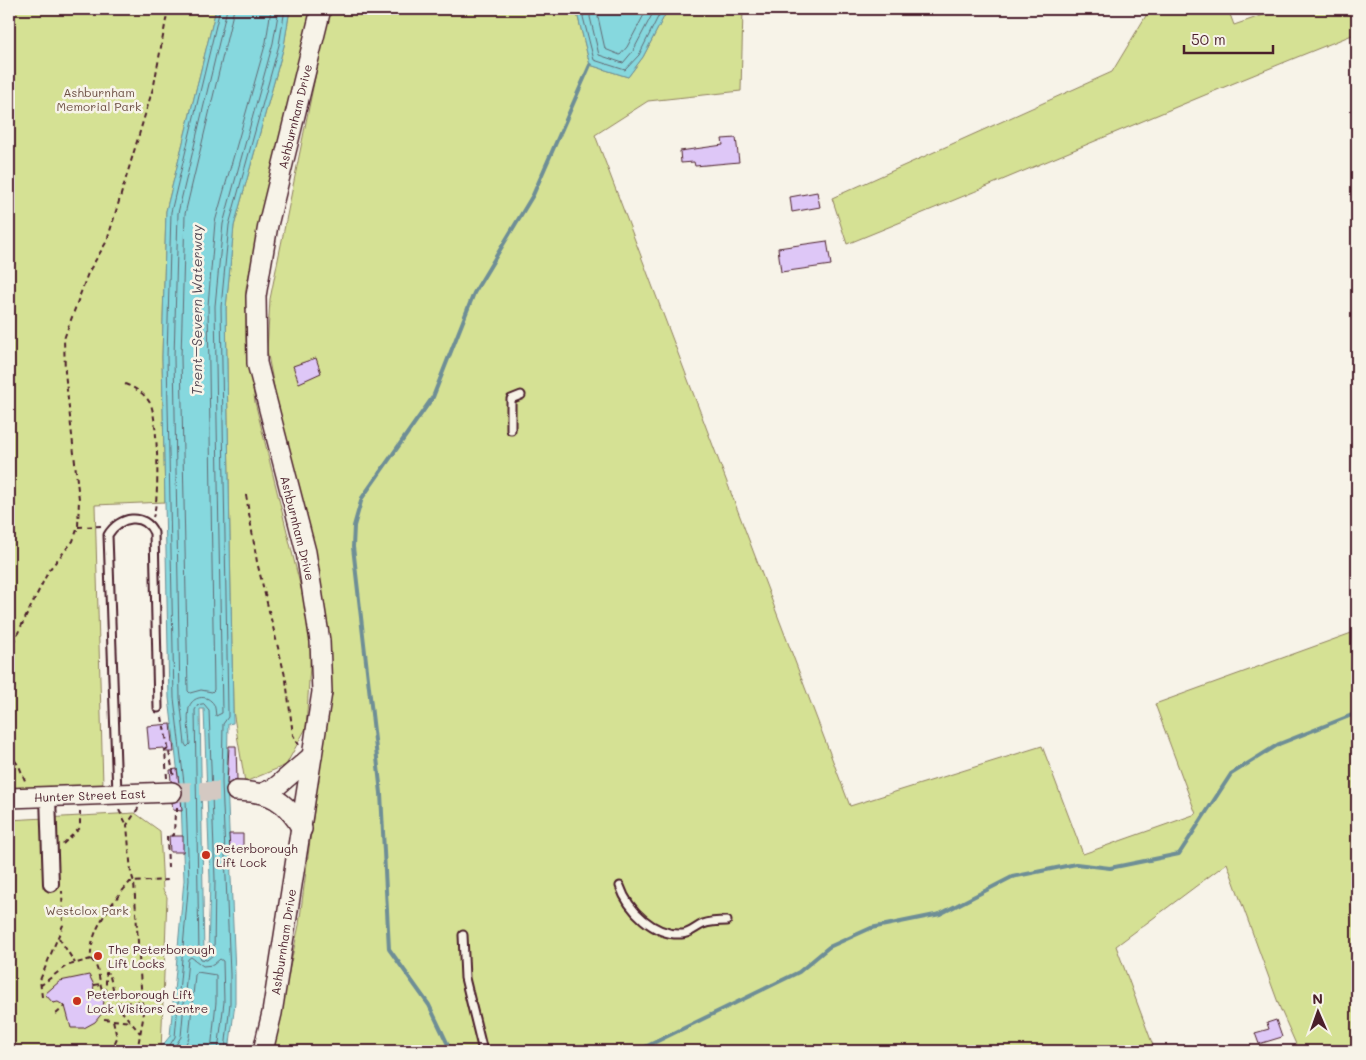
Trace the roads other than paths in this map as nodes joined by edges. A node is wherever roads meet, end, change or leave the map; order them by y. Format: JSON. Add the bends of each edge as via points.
{"nodes":[{"id":1,"x":321,"y":9,"type":"edge"},
{"id":2,"x":521,"y":394,"type":"dead end"},
{"id":3,"x":511,"y":430,"type":"dead end"},
{"id":4,"x":158,"y":708,"type":"road end"},
{"id":5,"x":310,"y":758,"type":"junction"},
{"id":6,"x":174,"y":791,"type":"tunnel mouth"},
{"id":7,"x":236,"y":791,"type":"tunnel mouth"},
{"id":8,"x":263,"y":793,"type":"junction"},
{"id":9,"x":117,"y":795,"type":"junction"},
{"id":10,"x":40,"y":797,"type":"junction"},
{"id":11,"x":9,"y":798,"type":"edge"},
{"id":12,"x":302,"y":829,"type":"junction"},
{"id":13,"x":57,"y":885,"type":"road end"},
{"id":14,"x":620,"y":886,"type":"dead end"},
{"id":15,"x":727,"y":920,"type":"dead end"},
{"id":16,"x":463,"y":935,"type":"dead end"},
{"id":17,"x":263,"y":1051,"type":"edge"},
{"id":18,"x":483,"y":1051,"type":"edge"}],
"edges":[{"from":1,"to":5,"type":"street","name":"Ashburnham Drive","via":[[268,225],[256,296],[257,363],[306,552],[320,641],[322,692]]},
{"from":2,"to":3,"type":"lane","via":[[511,399]]},
{"from":4,"to":9,"type":"lane","via":[[154,533],[143,519],[120,520],[108,534]]},
{"from":5,"to":8,"type":"street","via":[[276,787]]},
{"from":5,"to":12,"type":"street","name":"Ashburnham Drive"},
{"from":6,"to":9,"type":"street","name":"Hunter Street East"},
{"from":7,"to":8,"type":"street"},
{"from":8,"to":12,"type":"street","via":[[287,807]]},
{"from":9,"to":10,"type":"street","name":"Hunter Street East"},
{"from":10,"to":11,"type":"street","name":"Hunter Street East"},
{"from":10,"to":13,"type":"street"},
{"from":12,"to":17,"type":"street","name":"Ashburnham Drive"},
{"from":14,"to":15,"type":"lane","via":[[628,906],[637,916],[670,932],[682,934],[710,922]]},
{"from":16,"to":18,"type":"lane","via":[[465,978]]}]}
